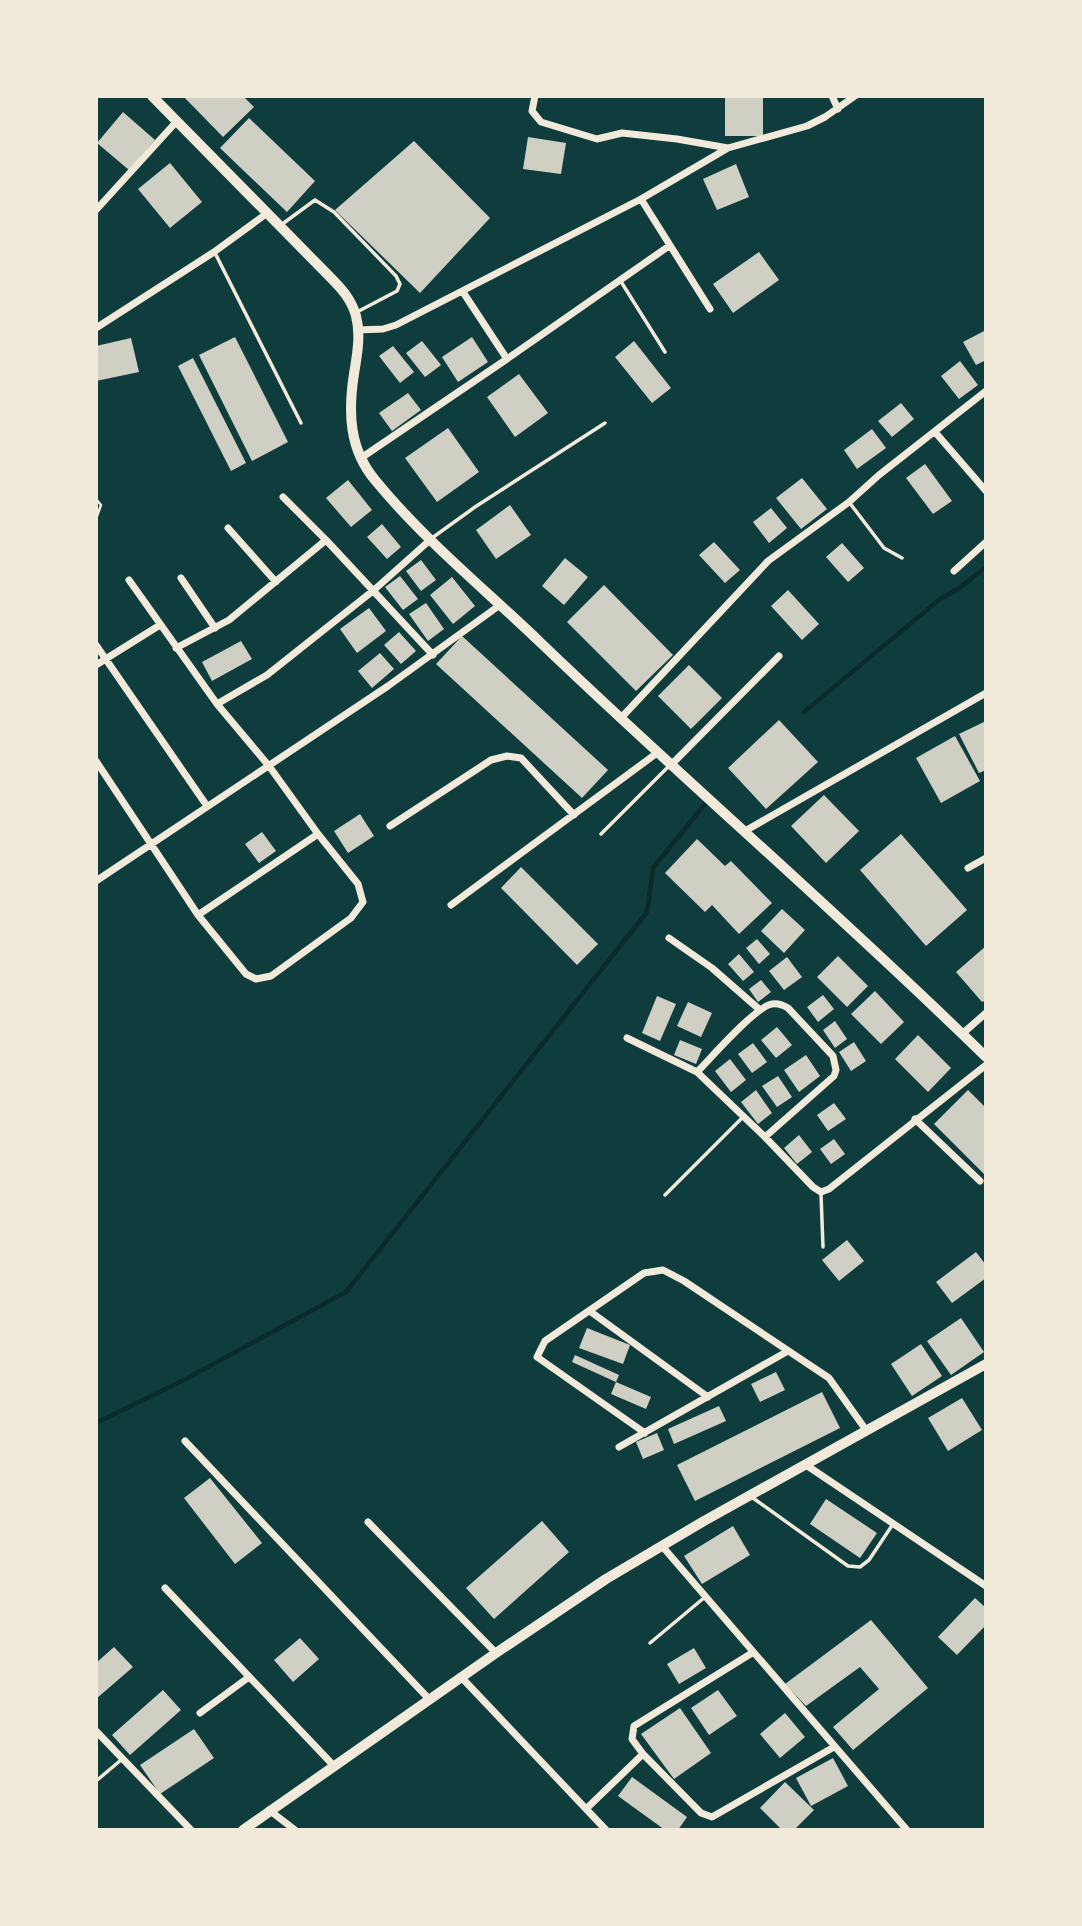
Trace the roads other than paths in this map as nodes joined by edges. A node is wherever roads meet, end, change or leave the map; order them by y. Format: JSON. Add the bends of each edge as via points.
{"nodes":[{"id":1,"x":152,"y":96,"type":"edge"},
{"id":2,"x":535,"y":96,"type":"edge"},
{"id":3,"x":832,"y":96,"type":"edge"},
{"id":4,"x":855,"y":96,"type":"edge"},
{"id":5,"x":838,"y":109,"type":"junction"},
{"id":6,"x":177,"y":121,"type":"junction"},
{"id":7,"x":728,"y":148,"type":"junction"},
{"id":8,"x":641,"y":199,"type":"junction"},
{"id":9,"x":96,"y":210,"type":"edge"},
{"id":10,"x":266,"y":214,"type":"junction"},
{"id":11,"x":279,"y":227,"type":"junction"},
{"id":12,"x":669,"y":246,"type":"junction"},
{"id":13,"x":214,"y":252,"type":"junction"},
{"id":14,"x":620,"y":280,"type":"junction"},
{"id":15,"x":463,"y":292,"type":"junction"},
{"id":16,"x":710,"y":309,"type":"dead end"},
{"id":17,"x":355,"y":313,"type":"junction"},
{"id":18,"x":96,"y":328,"type":"edge"},
{"id":19,"x":358,"y":330,"type":"junction"},
{"id":20,"x":665,"y":352,"type":"dead end"},
{"id":21,"x":507,"y":359,"type":"junction"},
{"id":22,"x":986,"y":391,"type":"edge"},
{"id":23,"x":605,"y":423,"type":"dead end"},
{"id":24,"x":300,"y":424,"type":"dead end"},
{"id":25,"x":935,"y":432,"type":"junction"},
{"id":26,"x":361,"y":458,"type":"junction"},
{"id":27,"x":986,"y":491,"type":"edge"},
{"id":28,"x":283,"y":497,"type":"dead end"},
{"id":29,"x":849,"y":502,"type":"junction"},
{"id":30,"x":228,"y":528,"type":"dead end"},
{"id":31,"x":327,"y":540,"type":"junction"},
{"id":32,"x":430,"y":540,"type":"junction"},
{"id":33,"x":986,"y":542,"type":"edge"},
{"id":34,"x":902,"y":558,"type":"dead end"},
{"id":35,"x":954,"y":571,"type":"dead end"},
{"id":36,"x":181,"y":578,"type":"dead end"},
{"id":37,"x":129,"y":580,"type":"dead end"},
{"id":38,"x":276,"y":582,"type":"junction"},
{"id":39,"x":374,"y":590,"type":"junction"},
{"id":40,"x":500,"y":604,"type":"junction"},
{"id":41,"x":160,"y":625,"type":"junction"},
{"id":42,"x":215,"y":628,"type":"junction"},
{"id":43,"x":96,"y":645,"type":"edge"},
{"id":44,"x":176,"y":648,"type":"junction"},
{"id":45,"x":433,"y":655,"type":"junction"},
{"id":46,"x":779,"y":656,"type":"dead end"},
{"id":47,"x":106,"y":659,"type":"junction"},
{"id":48,"x":96,"y":665,"type":"edge"},
{"id":49,"x":986,"y":694,"type":"edge"},
{"id":50,"x":217,"y":704,"type":"junction"},
{"id":51,"x":620,"y":719,"type":"junction"},
{"id":52,"x":657,"y":753,"type":"junction"},
{"id":53,"x":96,"y":761,"type":"edge"},
{"id":54,"x":269,"y":766,"type":"junction"},
{"id":55,"x":670,"y":766,"type":"junction"},
{"id":56,"x":207,"y":806,"type":"junction"},
{"id":57,"x":574,"y":815,"type":"junction"},
{"id":58,"x":390,"y":826,"type":"dead end"},
{"id":59,"x":745,"y":831,"type":"junction"},
{"id":60,"x":318,"y":834,"type":"junction"},
{"id":61,"x":601,"y":834,"type":"dead end"},
{"id":62,"x":152,"y":843,"type":"junction"},
{"id":63,"x":986,"y":858,"type":"edge"},
{"id":64,"x":968,"y":868,"type":"dead end"},
{"id":65,"x":97,"y":879,"type":"edge"},
{"id":66,"x":451,"y":905,"type":"dead end"},
{"id":67,"x":198,"y":915,"type":"junction"},
{"id":68,"x":669,"y":938,"type":"dead end"},
{"id":69,"x":760,"y":1010,"type":"junction"},
{"id":70,"x":986,"y":1013,"type":"edge"},
{"id":71,"x":962,"y":1034,"type":"junction"},
{"id":72,"x":627,"y":1038,"type":"dead end"},
{"id":73,"x":986,"y":1057,"type":"edge"},
{"id":74,"x":986,"y":1065,"type":"edge"},
{"id":75,"x":697,"y":1072,"type":"junction"},
{"id":76,"x":744,"y":1116,"type":"junction"},
{"id":77,"x":915,"y":1119,"type":"junction"},
{"id":78,"x":765,"y":1137,"type":"junction"},
{"id":79,"x":980,"y":1181,"type":"dead end"},
{"id":80,"x":821,"y":1192,"type":"junction"},
{"id":81,"x":665,"y":1195,"type":"dead end"},
{"id":82,"x":823,"y":1247,"type":"dead end"},
{"id":83,"x":591,"y":1312,"type":"junction"},
{"id":84,"x":788,"y":1351,"type":"junction"},
{"id":85,"x":986,"y":1364,"type":"edge"},
{"id":86,"x":708,"y":1397,"type":"junction"},
{"id":87,"x":866,"y":1430,"type":"junction"},
{"id":88,"x":645,"y":1433,"type":"junction"},
{"id":89,"x":185,"y":1441,"type":"dead end"},
{"id":90,"x":619,"y":1447,"type":"dead end"},
{"id":91,"x":806,"y":1465,"type":"junction"},
{"id":92,"x":751,"y":1496,"type":"junction"},
{"id":93,"x":368,"y":1522,"type":"dead end"},
{"id":94,"x":893,"y":1524,"type":"junction"},
{"id":95,"x":662,"y":1546,"type":"junction"},
{"id":96,"x":986,"y":1586,"type":"edge"},
{"id":97,"x":165,"y":1588,"type":"dead end"},
{"id":98,"x":705,"y":1597,"type":"junction"},
{"id":99,"x":650,"y":1643,"type":"dead end"},
{"id":100,"x":496,"y":1653,"type":"junction"},
{"id":101,"x":752,"y":1653,"type":"junction"},
{"id":102,"x":249,"y":1677,"type":"junction"},
{"id":103,"x":462,"y":1678,"type":"junction"},
{"id":104,"x":429,"y":1699,"type":"junction"},
{"id":105,"x":200,"y":1713,"type":"dead end"},
{"id":106,"x":96,"y":1731,"type":"edge"},
{"id":107,"x":834,"y":1747,"type":"junction"},
{"id":108,"x":643,"y":1754,"type":"junction"},
{"id":109,"x":123,"y":1759,"type":"junction"},
{"id":110,"x":334,"y":1766,"type":"junction"},
{"id":111,"x":96,"y":1781,"type":"edge"},
{"id":112,"x":586,"y":1809,"type":"junction"},
{"id":113,"x":269,"y":1810,"type":"junction"},
{"id":114,"x":191,"y":1830,"type":"edge"},
{"id":115,"x":243,"y":1830,"type":"edge"},
{"id":116,"x":295,"y":1830,"type":"edge"},
{"id":117,"x":606,"y":1830,"type":"edge"},
{"id":118,"x":907,"y":1830,"type":"edge"}],
"edges":[{"from":1,"to":6,"type":"main road"},
{"from":2,"to":7,"type":"street","via":[[532,111],[538,121],[597,139],[622,133]]},
{"from":3,"to":5,"type":"street"},
{"from":4,"to":5,"type":"street"},
{"from":5,"to":7,"type":"street","via":[[807,125]]},
{"from":6,"to":9,"type":"street"},
{"from":6,"to":10,"type":"main road"},
{"from":7,"to":8,"type":"street"},
{"from":8,"to":12,"type":"street"},
{"from":8,"to":15,"type":"street"},
{"from":10,"to":11,"type":"main road"},
{"from":10,"to":13,"type":"street"},
{"from":11,"to":17,"type":"main road","via":[[343,290]]},
{"from":11,"to":17,"type":"lane","via":[[315,200],[334,212],[396,276],[397,291]]},
{"from":12,"to":14,"type":"street"},
{"from":12,"to":16,"type":"street"},
{"from":13,"to":18,"type":"street"},
{"from":13,"to":24,"type":"lane"},
{"from":14,"to":20,"type":"lane"},
{"from":14,"to":21,"type":"street"},
{"from":15,"to":19,"type":"street","via":[[396,325]]},
{"from":15,"to":21,"type":"street"},
{"from":17,"to":19,"type":"main road"},
{"from":19,"to":26,"type":"main road","via":[[350,410]]},
{"from":21,"to":26,"type":"street"},
{"from":22,"to":25,"type":"street"},
{"from":23,"to":32,"type":"lane"},
{"from":25,"to":27,"type":"street"},
{"from":25,"to":29,"type":"street"},
{"from":26,"to":32,"type":"main road","via":[[373,478]]},
{"from":28,"to":31,"type":"street"},
{"from":29,"to":34,"type":"lane","via":[[884,548]]},
{"from":29,"to":51,"type":"street","via":[[768,561]]},
{"from":30,"to":38,"type":"street"},
{"from":31,"to":38,"type":"street"},
{"from":31,"to":39,"type":"street"},
{"from":32,"to":39,"type":"street"},
{"from":32,"to":40,"type":"main road"},
{"from":33,"to":35,"type":"street"},
{"from":36,"to":42,"type":"street"},
{"from":37,"to":41,"type":"street"},
{"from":38,"to":42,"type":"street"},
{"from":39,"to":45,"type":"street"},
{"from":39,"to":50,"type":"street","via":[[267,675]]},
{"from":40,"to":45,"type":"street"},
{"from":40,"to":51,"type":"main road"},
{"from":41,"to":44,"type":"street"},
{"from":41,"to":47,"type":"street"},
{"from":42,"to":44,"type":"street"},
{"from":43,"to":47,"type":"street"},
{"from":44,"to":50,"type":"street"},
{"from":45,"to":54,"type":"street"},
{"from":46,"to":55,"type":"street"},
{"from":47,"to":48,"type":"street"},
{"from":47,"to":56,"type":"street"},
{"from":49,"to":59,"type":"street"},
{"from":50,"to":54,"type":"street"},
{"from":51,"to":52,"type":"main road"},
{"from":52,"to":55,"type":"main road"},
{"from":52,"to":57,"type":"street"},
{"from":53,"to":62,"type":"street"},
{"from":54,"to":56,"type":"street"},
{"from":54,"to":60,"type":"street"},
{"from":55,"to":59,"type":"main road"},
{"from":55,"to":61,"type":"lane"},
{"from":56,"to":62,"type":"street"},
{"from":57,"to":58,"type":"street","via":[[521,758],[507,755],[491,760]]},
{"from":57,"to":66,"type":"street"},
{"from":59,"to":71,"type":"main road"},
{"from":60,"to":67,"type":"street"},
{"from":60,"to":67,"type":"street","via":[[358,884],[363,902],[351,918],[271,976],[256,979],[246,974]]},
{"from":62,"to":65,"type":"street"},
{"from":62,"to":67,"type":"street"},
{"from":63,"to":64,"type":"street"},
{"from":68,"to":69,"type":"street"},
{"from":69,"to":75,"type":"street"},
{"from":69,"to":78,"type":"street","via":[[773,1003],[788,1008],[833,1056],[836,1070]]},
{"from":70,"to":71,"type":"street"},
{"from":71,"to":73,"type":"main road"},
{"from":72,"to":75,"type":"street"},
{"from":74,"to":77,"type":"street"},
{"from":75,"to":76,"type":"street"},
{"from":76,"to":78,"type":"street"},
{"from":76,"to":81,"type":"lane"},
{"from":77,"to":79,"type":"street"},
{"from":77,"to":80,"type":"street"},
{"from":78,"to":80,"type":"street"},
{"from":80,"to":82,"type":"lane"},
{"from":83,"to":84,"type":"street","via":[[643,1273],[663,1270]]},
{"from":83,"to":86,"type":"street"},
{"from":83,"to":88,"type":"street","via":[[545,1341],[537,1357]]},
{"from":84,"to":86,"type":"street"},
{"from":84,"to":87,"type":"street","via":[[829,1378]]},
{"from":85,"to":87,"type":"main road"},
{"from":86,"to":88,"type":"street"},
{"from":87,"to":91,"type":"main road"},
{"from":88,"to":90,"type":"street"},
{"from":89,"to":104,"type":"street"},
{"from":91,"to":92,"type":"main road"},
{"from":91,"to":94,"type":"street"},
{"from":92,"to":94,"type":"lane","via":[[848,1566],[860,1567],[869,1560]]},
{"from":92,"to":95,"type":"main road"},
{"from":93,"to":100,"type":"street"},
{"from":94,"to":96,"type":"street"},
{"from":95,"to":98,"type":"street"},
{"from":95,"to":100,"type":"main road"},
{"from":97,"to":102,"type":"street"},
{"from":98,"to":99,"type":"lane"},
{"from":98,"to":101,"type":"street"},
{"from":100,"to":103,"type":"main road"},
{"from":101,"to":107,"type":"street"},
{"from":101,"to":108,"type":"street","via":[[634,1726],[632,1739]]},
{"from":102,"to":105,"type":"street"},
{"from":102,"to":110,"type":"street"},
{"from":103,"to":104,"type":"main road"},
{"from":103,"to":112,"type":"street"},
{"from":104,"to":110,"type":"main road"},
{"from":106,"to":109,"type":"street"},
{"from":107,"to":108,"type":"street","via":[[712,1816],[701,1813]]},
{"from":107,"to":118,"type":"street"},
{"from":108,"to":112,"type":"street"},
{"from":109,"to":111,"type":"lane"},
{"from":109,"to":114,"type":"street"},
{"from":110,"to":113,"type":"main road"},
{"from":112,"to":117,"type":"street"},
{"from":113,"to":115,"type":"main road"},
{"from":113,"to":116,"type":"street"}]}
